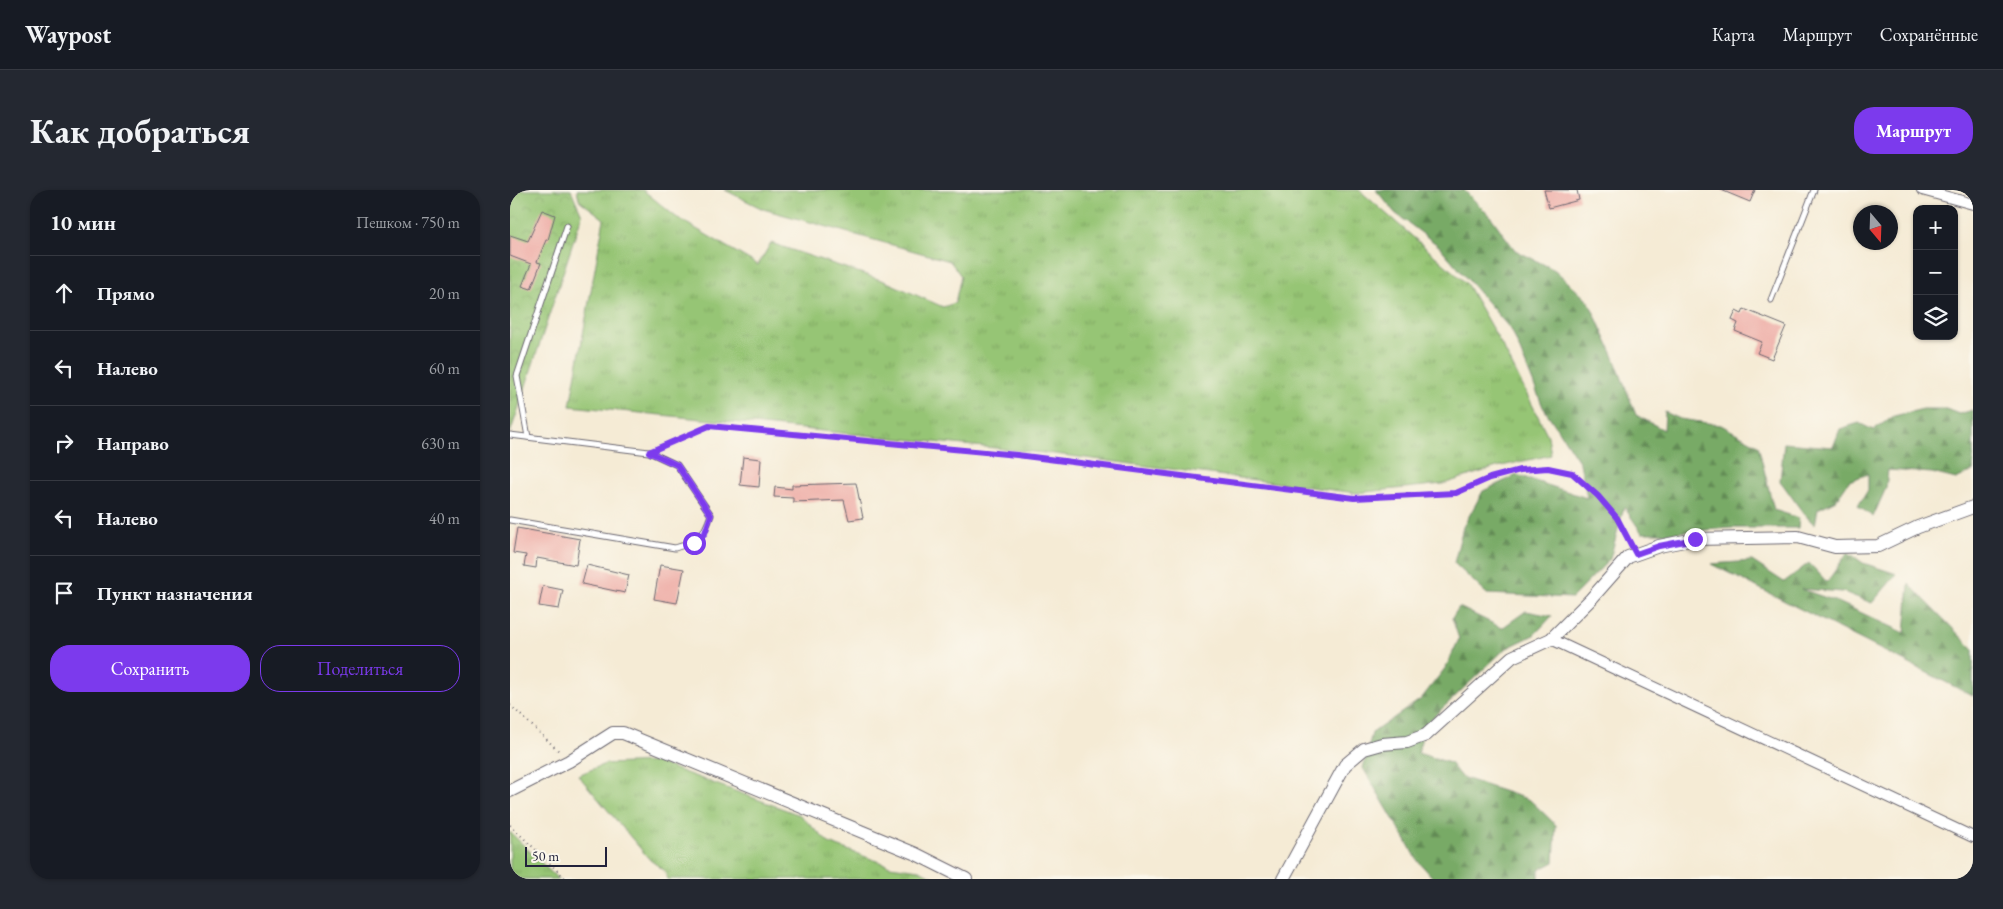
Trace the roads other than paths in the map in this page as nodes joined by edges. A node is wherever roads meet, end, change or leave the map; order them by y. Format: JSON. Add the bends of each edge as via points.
{"nodes":[{"id":1,"x":1814,"y":190,"type":"edge"},
{"id":2,"x":1922,"y":190,"type":"edge"},
{"id":3,"x":1973,"y":204,"type":"edge"},
{"id":4,"x":567,"y":226,"type":"dead end"},
{"id":5,"x":1771,"y":300,"type":"dead end"},
{"id":6,"x":510,"y":435,"type":"edge"},
{"id":7,"x":528,"y":437,"type":"junction"},
{"id":8,"x":1973,"y":507,"type":"edge"},
{"id":9,"x":510,"y":520,"type":"edge"},
{"id":10,"x":1551,"y":639,"type":"junction"},
{"id":11,"x":510,"y":792,"type":"edge"},
{"id":12,"x":1973,"y":837,"type":"edge"},
{"id":13,"x":966,"y":879,"type":"edge"},
{"id":14,"x":1283,"y":879,"type":"edge"}],
"edges":[{"from":1,"to":5,"type":"lane"},
{"from":2,"to":3,"type":"street"},
{"from":4,"to":7,"type":"lane","via":[[517,376]]},
{"from":6,"to":7,"type":"lane"},
{"from":7,"to":9,"type":"lane","via":[[649,452],[677,465],[711,515],[705,533],[694,543],[675,548]]},
{"from":8,"to":10,"type":"street","via":[[1878,546],[1836,547],[1798,537],[1695,539],[1659,546],[1628,557]]},
{"from":10,"to":12,"type":"street"},
{"from":10,"to":14,"type":"street","via":[[1512,657],[1426,735],[1407,742],[1364,749],[1345,765]]},
{"from":11,"to":13,"type":"street","via":[[613,733],[623,733],[916,854]]}]}
